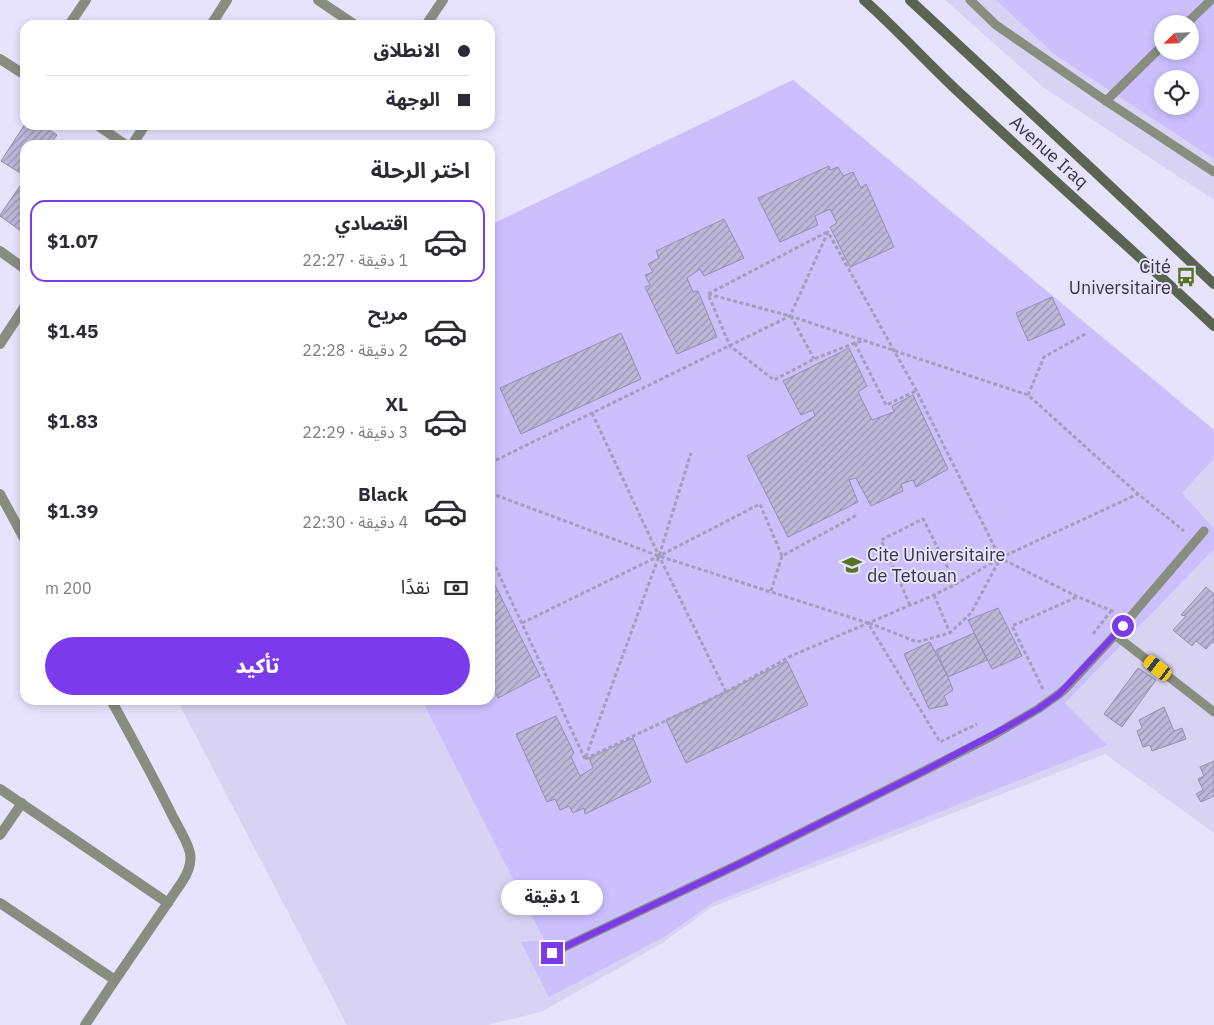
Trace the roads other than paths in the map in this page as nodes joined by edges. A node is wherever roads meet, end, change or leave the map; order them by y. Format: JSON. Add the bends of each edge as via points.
{"nodes":[{"id":1,"x":86,"y":0,"type":"edge"},
{"id":2,"x":227,"y":0,"type":"edge"},
{"id":3,"x":318,"y":0,"type":"edge"},
{"id":4,"x":443,"y":0,"type":"edge"},
{"id":5,"x":864,"y":0,"type":"edge"},
{"id":6,"x":910,"y":0,"type":"edge"},
{"id":7,"x":970,"y":0,"type":"edge"},
{"id":8,"x":1211,"y":0,"type":"edge"},
{"id":9,"x":1195,"y":15,"type":"edge"},
{"id":10,"x":72,"y":20,"type":"edge"},
{"id":11,"x":213,"y":20,"type":"edge"},
{"id":12,"x":348,"y":20,"type":"edge"},
{"id":13,"x":429,"y":20,"type":"edge"},
{"id":14,"x":1154,"y":54,"type":"edge"},
{"id":15,"x":0,"y":59,"type":"edge"},
{"id":16,"x":20,"y":72,"type":"edge"},
{"id":17,"x":1106,"y":101,"type":"junction"},
{"id":18,"x":104,"y":130,"type":"edge"},
{"id":19,"x":119,"y":140,"type":"edge"},
{"id":20,"x":1214,"y":172,"type":"edge"},
{"id":21,"x":0,"y":251,"type":"edge"},
{"id":22,"x":20,"y":265,"type":"edge"},
{"id":23,"x":1214,"y":284,"type":"edge"},
{"id":24,"x":20,"y":314,"type":"edge"},
{"id":25,"x":1214,"y":326,"type":"edge"},
{"id":26,"x":0,"y":344,"type":"edge"},
{"id":27,"x":0,"y":494,"type":"edge"},
{"id":28,"x":20,"y":531,"type":"edge"},
{"id":29,"x":1204,"y":531,"type":"dead end"},
{"id":30,"x":1115,"y":635,"type":"junction"},
{"id":31,"x":114,"y":705,"type":"edge"},
{"id":32,"x":1214,"y":712,"type":"edge"},
{"id":33,"x":0,"y":789,"type":"edge"},
{"id":34,"x":22,"y":804,"type":"junction"},
{"id":35,"x":0,"y":835,"type":"edge"},
{"id":36,"x":168,"y":903,"type":"junction"},
{"id":37,"x":0,"y":904,"type":"edge"},
{"id":38,"x":552,"y":953,"type":"dead end"},
{"id":39,"x":115,"y":980,"type":"junction"},
{"id":40,"x":85,"y":1025,"type":"edge"}],
"edges":[{"from":1,"to":10,"type":"street"},
{"from":2,"to":11,"type":"street"},
{"from":3,"to":12,"type":"street"},
{"from":4,"to":13,"type":"street"},
{"from":5,"to":25,"type":"street","name":"Avenue Iraq","via":[[963,96]]},
{"from":6,"to":23,"type":"street","name":"Avenue Iraq"},
{"from":7,"to":17,"type":"lane","via":[[996,25]]},
{"from":8,"to":9,"type":"lane"},
{"from":14,"to":17,"type":"lane"},
{"from":15,"to":16,"type":"street"},
{"from":17,"to":20,"type":"lane"},
{"from":18,"to":19,"type":"street"},
{"from":21,"to":22,"type":"street"},
{"from":24,"to":26,"type":"street"},
{"from":27,"to":28,"type":"street"},
{"from":29,"to":30,"type":"lane"},
{"from":30,"to":32,"type":"lane"},
{"from":30,"to":38,"type":"lane","via":[[1059,694],[994,735],[741,863]]},
{"from":31,"to":36,"type":"street","via":[[190,853],[189,871]]},
{"from":33,"to":34,"type":"street"},
{"from":34,"to":35,"type":"street"},
{"from":34,"to":36,"type":"street"},
{"from":36,"to":39,"type":"street"},
{"from":37,"to":39,"type":"street"},
{"from":39,"to":40,"type":"street"}]}
